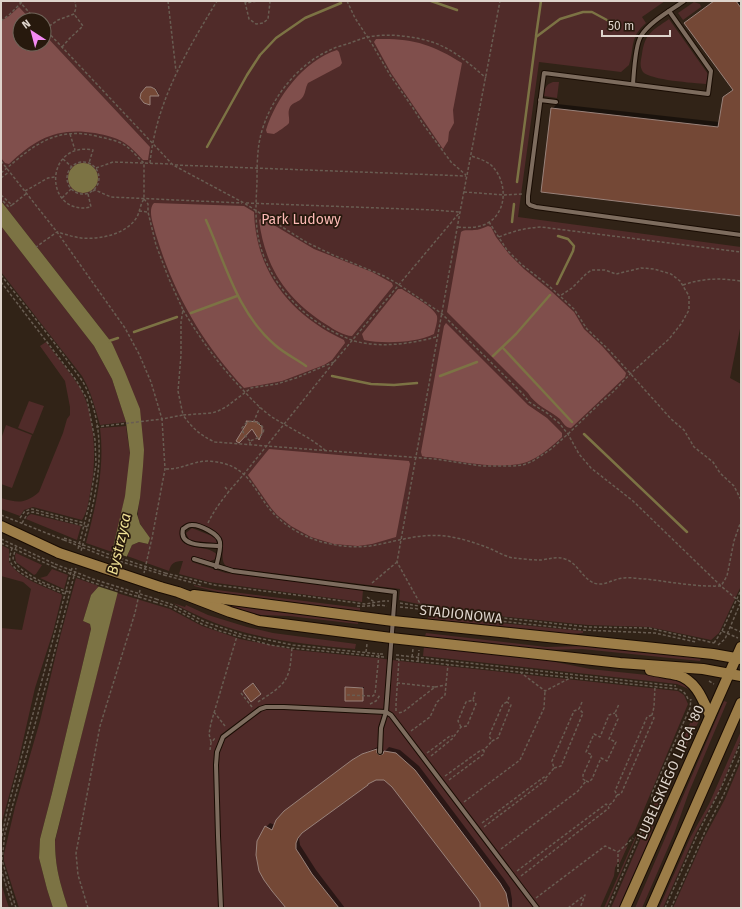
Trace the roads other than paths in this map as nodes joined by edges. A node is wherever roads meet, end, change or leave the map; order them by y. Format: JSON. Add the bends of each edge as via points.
{"nodes":[{"id":1,"x":684,"y":1,"type":"edge"},
{"id":2,"x":669,"y":11,"type":"junction"},
{"id":3,"x":633,"y":84,"type":"junction"},
{"id":4,"x":540,"y":100,"type":"junction"},
{"id":5,"x":556,"y":102,"type":"dead end"},
{"id":6,"x":741,"y":235,"type":"edge"},
{"id":7,"x":1,"y":526,"type":"edge"},
{"id":8,"x":220,"y":546,"type":"junction"},
{"id":9,"x":194,"y":559,"type":"dead end"},
{"id":10,"x":216,"y":567,"type":"junction"},
{"id":11,"x":178,"y":592,"type":"junction"},
{"id":12,"x":393,"y":621,"type":"junction"},
{"id":13,"x":391,"y":638,"type":"junction"},
{"id":14,"x":741,"y":647,"type":"edge"},
{"id":15,"x":738,"y":659,"type":"edge"},
{"id":16,"x":620,"y":662,"type":"junction"},
{"id":17,"x":729,"y":674,"type":"junction"},
{"id":18,"x":741,"y":676,"type":"edge"},
{"id":19,"x":741,"y":703,"type":"edge"},
{"id":20,"x":386,"y":712,"type":"junction"},
{"id":21,"x":710,"y":716,"type":"junction"},
{"id":22,"x":380,"y":752,"type":"dead end"},
{"id":23,"x":221,"y":908,"type":"edge"},
{"id":24,"x":537,"y":908,"type":"edge"},
{"id":25,"x":626,"y":908,"type":"edge"},
{"id":26,"x":651,"y":908,"type":"edge"}],
"edges":[{"from":1,"to":2,"type":"lane"},
{"from":2,"to":3,"type":"lane","via":[[640,36]]},
{"from":2,"to":3,"type":"lane","via":[[711,70],[708,94]]},
{"from":3,"to":4,"type":"lane","via":[[544,73]]},
{"from":4,"to":5,"type":"lane"},
{"from":4,"to":6,"type":"lane","via":[[528,196],[530,205]]},
{"from":7,"to":11,"type":"street","name":"STADIONOWA","bridge":true,"via":[[59,552]]},
{"from":8,"to":8,"type":"lane","via":[[189,543],[182,536],[183,529],[191,525],[212,532],[219,539]]},
{"from":8,"to":10,"type":"lane"},
{"from":9,"to":10,"type":"lane"},
{"from":10,"to":12,"type":"lane","via":[[396,592]]},
{"from":11,"to":12,"type":"street","name":"STADIONOWA"},
{"from":11,"to":13,"type":"street","name":"STADIONOWA","via":[[259,622]]},
{"from":12,"to":13,"type":"lane"},
{"from":12,"to":15,"type":"street","name":"STADIONOWA","via":[[713,654]]},
{"from":13,"to":16,"type":"street","name":"STADIONOWA"},
{"from":13,"to":20,"type":"lane"},
{"from":14,"to":15,"type":"street","name":"LUBELSKIEGO LIPCA '80"},
{"from":15,"to":17,"type":"street","name":"LUBELSKIEGO LIPCA '80"},
{"from":16,"to":17,"type":"street","name":"STADIONOWA","via":[[703,669]]},
{"from":16,"to":21,"type":"street","name":"STADIONOWA","via":[[685,678],[693,685],[695,694]]},
{"from":17,"to":18,"type":"street","name":"STADIONOWA"},
{"from":17,"to":21,"type":"street","name":"LUBELSKIEGO LIPCA '80"},
{"from":19,"to":26,"type":"street"},
{"from":20,"to":22,"type":"lane","via":[[380,728]]},
{"from":20,"to":23,"type":"lane","via":[[266,707],[223,737],[217,752],[216,765]]},
{"from":20,"to":24,"type":"lane","via":[[391,715]]},
{"from":21,"to":25,"type":"street","name":"LUBELSKIEGO LIPCA '80"}]}
